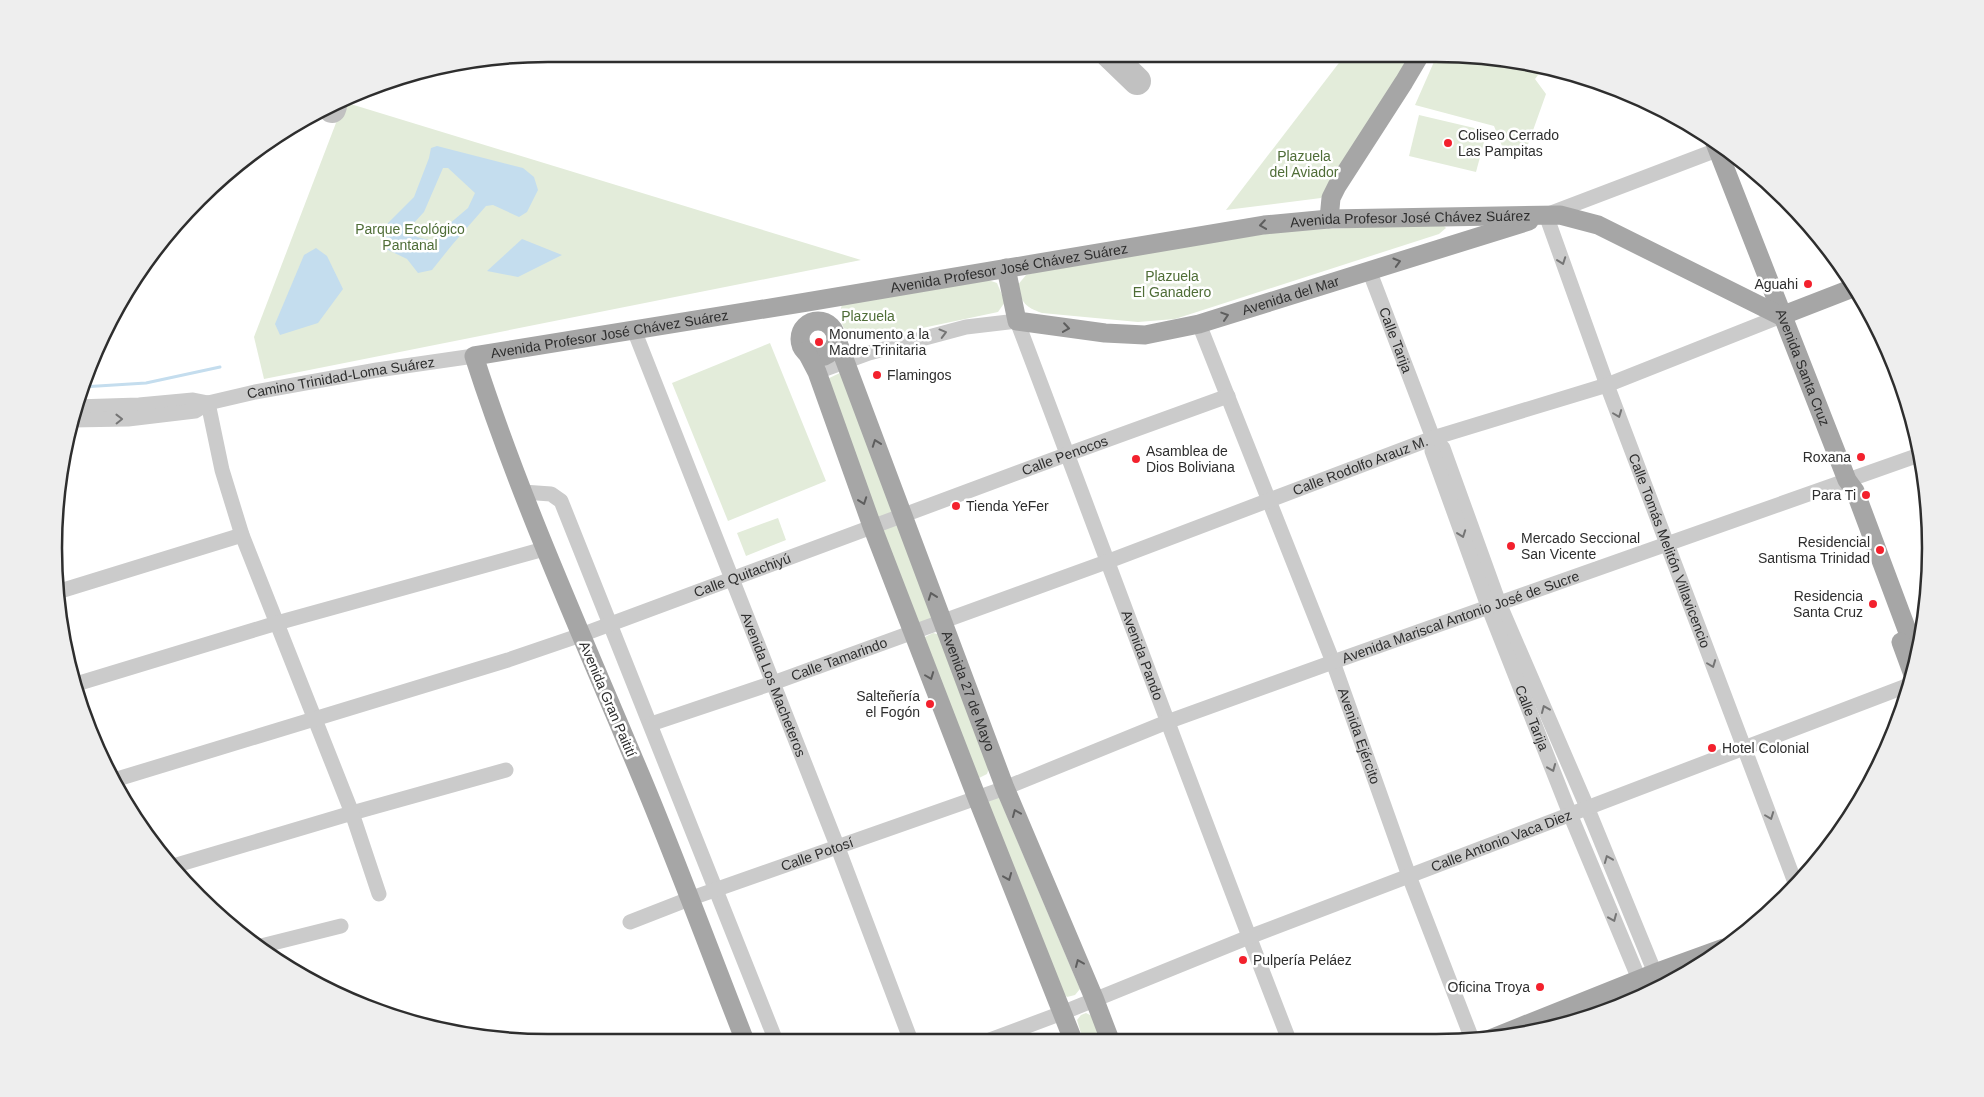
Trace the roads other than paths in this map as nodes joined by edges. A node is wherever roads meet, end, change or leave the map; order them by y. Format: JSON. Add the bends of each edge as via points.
{"nodes":[{"id":1,"x":1415,"y":63,"type":"edge"},
{"id":2,"x":1713,"y":149,"type":"edge"},
{"id":3,"x":1721,"y":156,"type":"edge"},
{"id":4,"x":1604,"y":193,"type":"junction"},
{"id":5,"x":1546,"y":215,"type":"junction"},
{"id":6,"x":1459,"y":216,"type":"junction"},
{"id":7,"x":1329,"y":219,"type":"junction"},
{"id":8,"x":1598,"y":225,"type":"junction"},
{"id":9,"x":1461,"y":243,"type":"junction"},
{"id":10,"x":1006,"y":268,"type":"junction"},
{"id":11,"x":1369,"y":270,"type":"junction"},
{"id":12,"x":1847,"y":291,"type":"edge"},
{"id":13,"x":807,"y":302,"type":"junction"},
{"id":14,"x":1781,"y":316,"type":"junction"},
{"id":15,"x":1017,"y":321,"type":"junction"},
{"id":16,"x":811,"y":322,"type":"junction"},
{"id":17,"x":1199,"y":324,"type":"junction"},
{"id":18,"x":634,"y":330,"type":"junction"},
{"id":19,"x":836,"y":337,"type":"junction"},
{"id":20,"x":806,"y":351,"type":"junction"},
{"id":21,"x":474,"y":356,"type":"junction"},
{"id":22,"x":846,"y":361,"type":"junction"},
{"id":23,"x":817,"y":372,"type":"junction"},
{"id":24,"x":1607,"y":385,"type":"junction"},
{"id":25,"x":1228,"y":396,"type":"junction"},
{"id":26,"x":208,"y":403,"type":"junction"},
{"id":27,"x":84,"y":407,"type":"edge"},
{"id":28,"x":80,"y":420,"type":"edge"},
{"id":29,"x":1433,"y":438,"type":"junction"},
{"id":30,"x":1068,"y":454,"type":"junction"},
{"id":31,"x":1913,"y":457,"type":"edge"},
{"id":32,"x":1847,"y":480,"type":"junction"},
{"id":33,"x":523,"y":492,"type":"junction"},
{"id":34,"x":1270,"y":501,"type":"junction"},
{"id":35,"x":903,"y":516,"type":"junction"},
{"id":36,"x":872,"y":526,"type":"junction"},
{"id":37,"x":242,"y":535,"type":"junction"},
{"id":38,"x":1667,"y":546,"type":"junction"},
{"id":39,"x":544,"y":548,"type":"junction"},
{"id":40,"x":1108,"y":561,"type":"junction"},
{"id":41,"x":733,"y":579,"type":"junction"},
{"id":42,"x":65,"y":590,"type":"edge"},
{"id":43,"x":1493,"y":605,"type":"junction"},
{"id":44,"x":941,"y":621,"type":"junction"},
{"id":45,"x":277,"y":623,"type":"junction"},
{"id":46,"x":610,"y":624,"type":"junction"},
{"id":47,"x":913,"y":631,"type":"junction"},
{"id":48,"x":582,"y":635,"type":"junction"},
{"id":49,"x":1912,"y":643,"type":"edge"},
{"id":50,"x":1908,"y":661,"type":"edge"},
{"id":51,"x":1333,"y":662,"type":"junction"},
{"id":52,"x":81,"y":682,"type":"edge"},
{"id":53,"x":773,"y":683,"type":"junction"},
{"id":54,"x":1901,"y":688,"type":"edge"},
{"id":55,"x":314,"y":719,"type":"junction"},
{"id":56,"x":1167,"y":722,"type":"junction"},
{"id":57,"x":651,"y":724,"type":"junction"},
{"id":58,"x":1744,"y":748,"type":"junction"},
{"id":59,"x":506,"y":770,"type":"dead end"},
{"id":60,"x":121,"y":778,"type":"edge"},
{"id":61,"x":1005,"y":788,"type":"junction"},
{"id":62,"x":976,"y":798,"type":"junction"},
{"id":63,"x":1587,"y":807,"type":"junction"},
{"id":64,"x":352,"y":813,"type":"junction"},
{"id":65,"x":1570,"y":814,"type":"junction"},
{"id":66,"x":838,"y":848,"type":"junction"},
{"id":67,"x":179,"y":864,"type":"edge"},
{"id":68,"x":1409,"y":876,"type":"junction"},
{"id":69,"x":1793,"y":877,"type":"edge"},
{"id":70,"x":716,"y":890,"type":"junction"},
{"id":71,"x":379,"y":894,"type":"dead end"},
{"id":72,"x":689,"y":899,"type":"junction"},
{"id":73,"x":630,"y":922,"type":"dead end"},
{"id":74,"x":342,"y":926,"type":"dead end"},
{"id":75,"x":1249,"y":937,"type":"junction"},
{"id":76,"x":267,"y":945,"type":"edge"},
{"id":77,"x":1671,"y":973,"type":"edge"},
{"id":78,"x":1649,"y":983,"type":"edge"},
{"id":79,"x":1094,"y":998,"type":"junction"},
{"id":80,"x":1062,"y":1013,"type":"junction"},
{"id":81,"x":1530,"y":1025,"type":"edge"},
{"id":82,"x":1470,"y":1033,"type":"edge"},
{"id":83,"x":742,"y":1034,"type":"edge"},
{"id":84,"x":773,"y":1034,"type":"edge"},
{"id":85,"x":908,"y":1034,"type":"edge"},
{"id":86,"x":1006,"y":1034,"type":"edge"},
{"id":87,"x":1071,"y":1034,"type":"edge"},
{"id":88,"x":1108,"y":1034,"type":"edge"},
{"id":89,"x":1286,"y":1034,"type":"edge"}],
"edges":[{"from":1,"to":7,"type":"main road","via":[[1337,186],[1331,198]]},
{"from":2,"to":4,"type":"street","name":"Avenida del Mar"},
{"from":3,"to":14,"type":"main road","name":"Avenida Santa Cruz"},
{"from":4,"to":5,"type":"street","name":"Avenida del Mar"},
{"from":4,"to":8,"type":"street","via":[[1594,200],[1591,207]]},
{"from":5,"to":6,"type":"main road","name":"Avenida Profesor José Chávez Suárez"},
{"from":5,"to":8,"type":"main road","name":"Avenida Profesor José Chávez Suárez","via":[[1560,215]]},
{"from":5,"to":9,"type":"main road","name":"Avenida del Mar"},
{"from":5,"to":24,"type":"street","name":"Calle Tomás Melitón Villavicencio","one_way":true},
{"from":6,"to":7,"type":"main road","name":"Avenida Profesor José Chávez Suárez"},
{"from":6,"to":9,"type":"main road","via":[[1472,225],[1469,237]]},
{"from":7,"to":10,"type":"main road","name":"Avenida Profesor José Chávez Suárez","one_way":true,"via":[[1264,224]]},
{"from":8,"to":14,"type":"main road","name":"Avenida Profesor José Chávez Suárez"},
{"from":11,"to":9,"type":"main road","name":"Avenida del Mar","one_way":true},
{"from":10,"to":13,"type":"main road","name":"Avenida Profesor José Chávez Suárez"},
{"from":10,"to":15,"type":"main road","name":"Avenida Pando"},
{"from":17,"to":11,"type":"main road","name":"Avenida del Mar","one_way":true},
{"from":11,"to":29,"type":"street","name":"Calle Tarija"},
{"from":12,"to":14,"type":"main road"},
{"from":13,"to":16,"type":"main road"},
{"from":13,"to":18,"type":"main road","name":"Avenida Profesor José Chávez Suárez"},
{"from":14,"to":24,"type":"street","name":"Calle Rodolfo Arauz M."},
{"from":14,"to":32,"type":"main road","name":"Avenida Santa Cruz"},
{"from":15,"to":17,"type":"main road","name":"Avenida del Mar","one_way":true,"via":[[1145,335]]},
{"from":22,"to":15,"type":"street","name":"Avenida del Mar","one_way":true,"via":[[966,328]]},
{"from":15,"to":30,"type":"street","name":"Avenida Pando"},
{"from":16,"to":19,"type":"main road","via":[[827,323]]},
{"from":16,"to":20,"type":"main road","via":[[800,336]]},
{"from":17,"to":25,"type":"street","name":"Avenida Ejército"},
{"from":18,"to":21,"type":"main road","name":"Avenida Profesor José Chávez Suárez"},
{"from":18,"to":41,"type":"street","name":"Avenida Los Macheteros"},
{"from":19,"to":20,"type":"main road","via":[[833,349],[823,356]]},
{"from":19,"to":22,"type":"main road","name":"Avenida 27 de Mayo"},
{"from":20,"to":23,"type":"main road"},
{"from":21,"to":26,"type":"street","name":"Camino Trinidad-Loma Suárez","via":[[377,370]]},
{"from":21,"to":33,"type":"main road","name":"Avenida Gran Paitití"},
{"from":22,"to":23,"type":"street","name":"Avenida del Mar"},
{"from":35,"to":22,"type":"main road","name":"Avenida 27 de Mayo","one_way":true},
{"from":23,"to":36,"type":"main road","one_way":true},
{"from":24,"to":29,"type":"street","name":"Calle Rodolfo Arauz M."},
{"from":24,"to":38,"type":"street","name":"Calle Tomás Melitón Villavicencio","one_way":true},
{"from":25,"to":30,"type":"street","name":"Calle Penocos"},
{"from":25,"to":34,"type":"street","name":"Avenida Ejército"},
{"from":26,"to":27,"type":"street","name":"Camino Trinidad-Loma Suárez","via":[[193,400]]},
{"from":28,"to":26,"type":"street","name":"Camino Trinidad-Loma Suárez","one_way":true,"via":[[128,419],[195,411]]},
{"from":26,"to":37,"type":"street","via":[[222,470]]},
{"from":29,"to":34,"type":"street","name":"Calle Rodolfo Arauz M."},
{"from":29,"to":43,"type":"street","name":"Calle Tarija","via":[[1432,451]]},
{"from":30,"to":35,"type":"street","name":"Calle Penocos"},
{"from":30,"to":40,"type":"street","name":"Avenida Pando"},
{"from":31,"to":32,"type":"street","name":"Avenida Mariscal Antonio José de Sucre"},
{"from":32,"to":38,"type":"street","name":"Avenida Mariscal Antonio José de Sucre"},
{"from":32,"to":49,"type":"main road","name":"Avenida Santa Cruz","via":[[1855,491]]},
{"from":32,"to":50,"type":"main road","name":"Avenida Santa Cruz","via":[[1846,492]]},
{"from":33,"to":39,"type":"main road","name":"Avenida Gran Paitití"},
{"from":33,"to":46,"type":"street","via":[[551,494],[561,501]]},
{"from":34,"to":40,"type":"street","name":"Calle Rodolfo Arauz M."},
{"from":34,"to":51,"type":"street","name":"Avenida Ejército"},
{"from":35,"to":36,"type":"street","name":"Calle Quitachiyú"},
{"from":44,"to":35,"type":"main road","name":"Avenida 27 de Mayo","one_way":true},
{"from":36,"to":41,"type":"street","name":"Calle Quitachiyú"},
{"from":36,"to":47,"type":"main road"},
{"from":37,"to":42,"type":"street"},
{"from":37,"to":45,"type":"street"},
{"from":38,"to":43,"type":"street","name":"Avenida Mariscal Antonio José de Sucre"},
{"from":38,"to":58,"type":"street","name":"Calle Tomás Melitón Villavicencio","one_way":true},
{"from":39,"to":45,"type":"street"},
{"from":39,"to":48,"type":"main road","name":"Avenida Gran Paitití"},
{"from":40,"to":44,"type":"street","name":"Calle Rodolfo Arauz M."},
{"from":40,"to":56,"type":"street","name":"Avenida Pando"},
{"from":41,"to":46,"type":"street","name":"Calle Quitachiyú"},
{"from":41,"to":53,"type":"street","name":"Avenida Los Macheteros"},
{"from":43,"to":51,"type":"street","name":"Avenida Mariscal Antonio José de Sucre"},
{"from":63,"to":43,"type":"street","name":"Calle Tarija","one_way":true},
{"from":43,"to":65,"type":"street","name":"Calle Tarija","one_way":true},
{"from":44,"to":47,"type":"street","name":"Calle Tamarindo"},
{"from":44,"to":61,"type":"main road","name":"Avenida 27 de Mayo"},
{"from":45,"to":52,"type":"street"},
{"from":45,"to":55,"type":"street"},
{"from":46,"to":48,"type":"street","name":"Calle Quitachiyú"},
{"from":46,"to":57,"type":"street"},
{"from":47,"to":53,"type":"street","name":"Calle Tamarindo"},
{"from":47,"to":62,"type":"main road","one_way":true},
{"from":48,"to":55,"type":"street","name":"Calle Quitachiyú"},
{"from":48,"to":72,"type":"main road","name":"Avenida Gran Paitití"},
{"from":51,"to":56,"type":"street","name":"Avenida Mariscal Antonio José de Sucre"},
{"from":51,"to":68,"type":"street","name":"Avenida Ejército"},
{"from":53,"to":57,"type":"street","name":"Calle Tamarindo"},
{"from":53,"to":66,"type":"street","name":"Avenida Los Macheteros"},
{"from":54,"to":58,"type":"street","name":"Calle Antonio Vaca Diez"},
{"from":55,"to":60,"type":"street","name":"Calle Quitachiyú"},
{"from":55,"to":64,"type":"street"},
{"from":56,"to":61,"type":"street","name":"Avenida Mariscal Antonio José de Sucre"},
{"from":56,"to":75,"type":"street","name":"Avenida Pando"},
{"from":57,"to":70,"type":"street"},
{"from":58,"to":63,"type":"street","name":"Calle Antonio Vaca Diez"},
{"from":58,"to":69,"type":"street","name":"Calle Tomás Melitón Villavicencio","one_way":true},
{"from":59,"to":64,"type":"street"},
{"from":61,"to":62,"type":"street","name":"Calle Potosí"},
{"from":79,"to":61,"type":"main road","name":"Avenida 27 de Mayo","one_way":true},
{"from":62,"to":66,"type":"street","name":"Calle Potosí"},
{"from":62,"to":80,"type":"main road","one_way":true},
{"from":63,"to":65,"type":"street","name":"Calle Antonio Vaca Diez"},
{"from":78,"to":63,"type":"street","name":"Calle Tarija","one_way":true},
{"from":64,"to":67,"type":"street"},
{"from":64,"to":71,"type":"street"},
{"from":65,"to":68,"type":"street","name":"Calle Antonio Vaca Diez"},
{"from":65,"to":78,"type":"street","name":"Calle Tarija","one_way":true},
{"from":66,"to":70,"type":"street","name":"Calle Potosí"},
{"from":66,"to":85,"type":"street","name":"Avenida Los Macheteros"},
{"from":68,"to":75,"type":"street","name":"Calle Antonio Vaca Diez"},
{"from":68,"to":82,"type":"street","name":"Avenida Ejército"},
{"from":70,"to":72,"type":"street","name":"Calle Potosí"},
{"from":70,"to":84,"type":"street"},
{"from":72,"to":73,"type":"street","name":"Calle Potosí"},
{"from":72,"to":83,"type":"main road","name":"Avenida Gran Paitití"},
{"from":74,"to":76,"type":"street"},
{"from":75,"to":79,"type":"street","name":"Calle Antonio Vaca Diez"},
{"from":75,"to":89,"type":"street","name":"Avenida Pando"},
{"from":77,"to":78,"type":"main road"},
{"from":78,"to":81,"type":"main road"},
{"from":79,"to":80,"type":"street","name":"Calle Antonio Vaca Diez"},
{"from":79,"to":88,"type":"main road","name":"Avenida 27 de Mayo"},
{"from":80,"to":86,"type":"street","name":"Calle Antonio Vaca Diez"},
{"from":80,"to":87,"type":"main road"}]}
